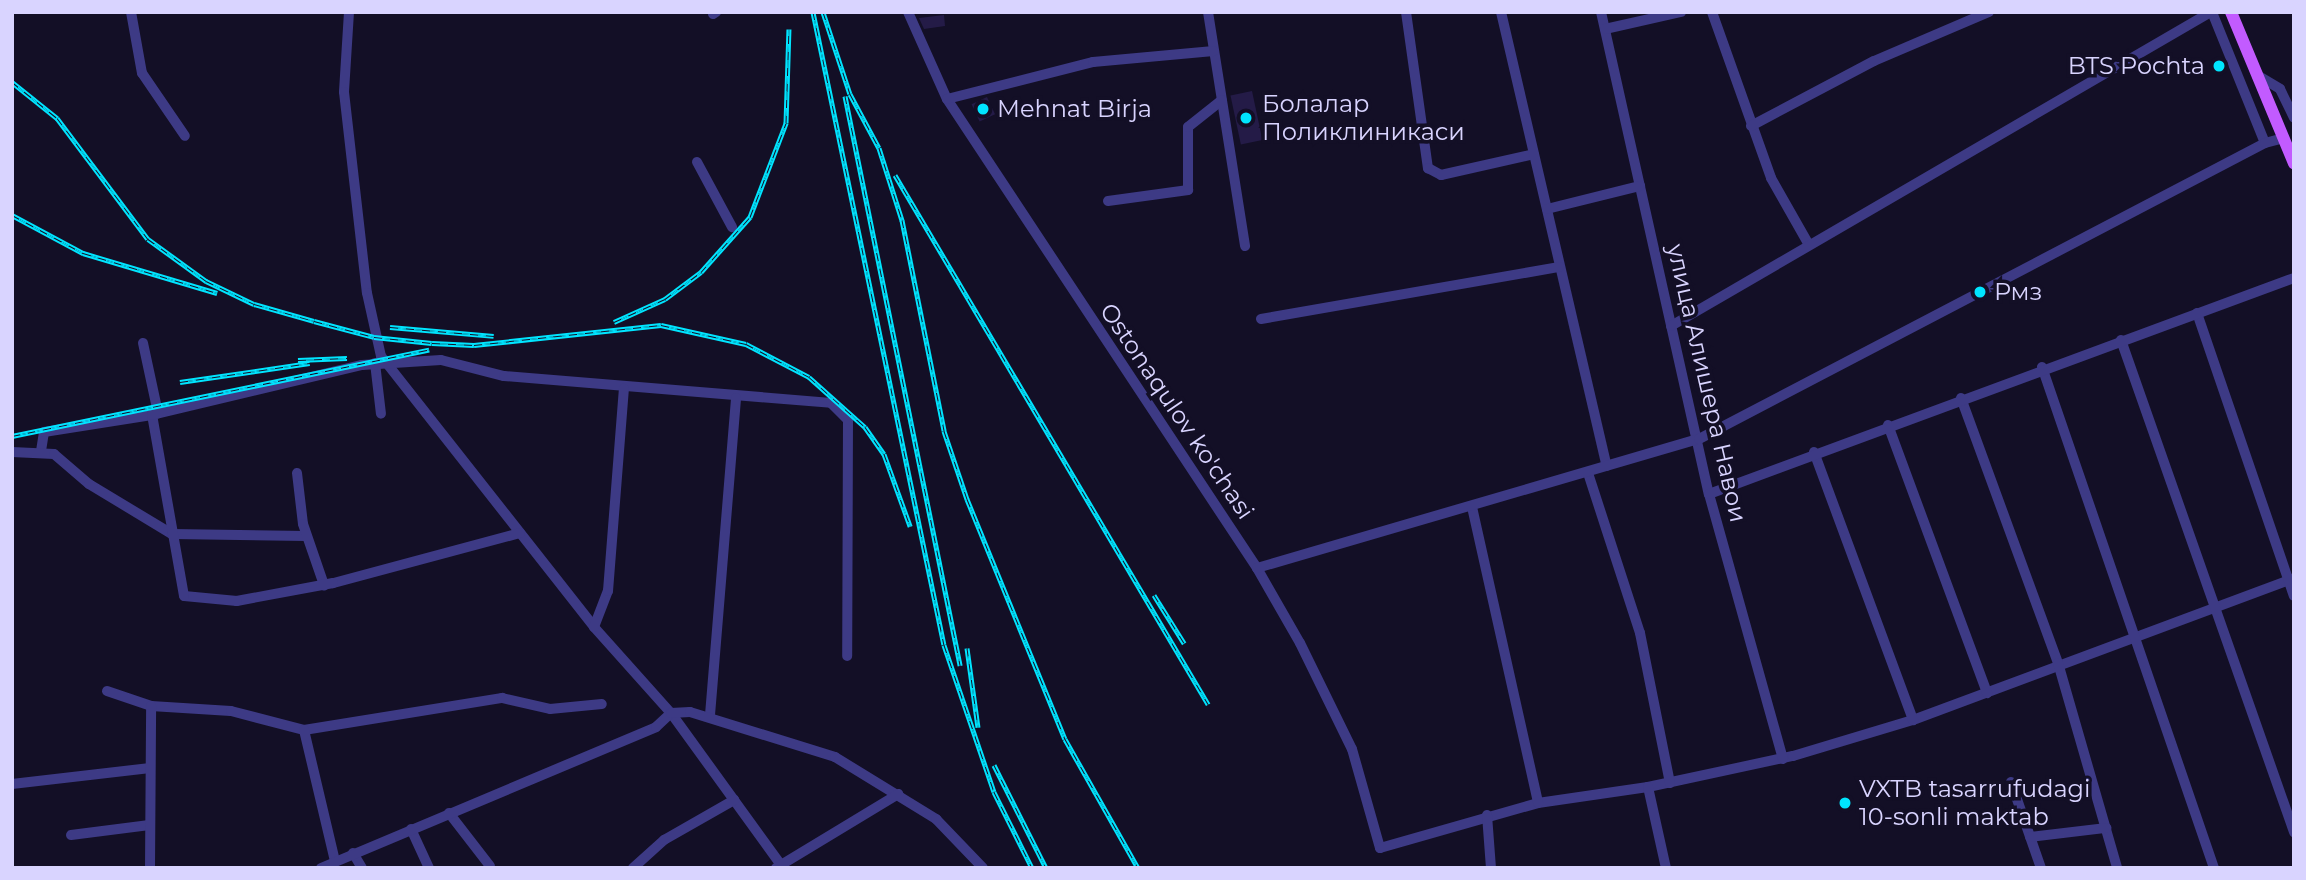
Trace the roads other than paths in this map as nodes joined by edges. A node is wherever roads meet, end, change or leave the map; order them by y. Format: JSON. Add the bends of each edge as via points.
{"nodes":[{"id":1,"x":131,"y":12,"type":"edge"},
{"id":2,"x":348,"y":12,"type":"edge"},
{"id":3,"x":908,"y":12,"type":"edge"},
{"id":4,"x":1208,"y":12,"type":"edge"},
{"id":5,"x":1406,"y":12,"type":"edge"},
{"id":6,"x":1501,"y":12,"type":"edge"},
{"id":7,"x":1601,"y":12,"type":"edge"},
{"id":8,"x":1681,"y":12,"type":"edge"},
{"id":9,"x":1712,"y":12,"type":"edge"},
{"id":10,"x":1989,"y":12,"type":"edge"},
{"id":11,"x":2211,"y":12,"type":"edge"},
{"id":12,"x":2231,"y":12,"type":"edge"},
{"id":13,"x":1605,"y":29,"type":"junction"},
{"id":14,"x":1214,"y":51,"type":"junction"},
{"id":15,"x":2257,"y":75,"type":"junction"},
{"id":16,"x":947,"y":99,"type":"junction"},
{"id":17,"x":1222,"y":100,"type":"junction"},
{"id":18,"x":2290,"y":101,"type":"edge"},
{"id":19,"x":2271,"y":108,"type":"junction"},
{"id":20,"x":2294,"y":118,"type":"edge"},
{"id":21,"x":1751,"y":126,"type":"junction"},
{"id":22,"x":185,"y":136,"type":"dead end"},
{"id":23,"x":2284,"y":138,"type":"junction"},
{"id":24,"x":2265,"y":143,"type":"junction"},
{"id":25,"x":1534,"y":154,"type":"junction"},
{"id":26,"x":697,"y":163,"type":"dead end"},
{"id":27,"x":2294,"y":163,"type":"edge"},
{"id":28,"x":1640,"y":186,"type":"junction"},
{"id":29,"x":1108,"y":201,"type":"dead end"},
{"id":30,"x":1546,"y":209,"type":"junction"},
{"id":31,"x":732,"y":227,"type":"dead end"},
{"id":32,"x":1809,"y":245,"type":"junction"},
{"id":33,"x":1245,"y":246,"type":"dead end"},
{"id":34,"x":1559,"y":267,"type":"junction"},
{"id":35,"x":2294,"y":278,"type":"edge"},
{"id":36,"x":2197,"y":313,"type":"junction"},
{"id":37,"x":1261,"y":319,"type":"dead end"},
{"id":38,"x":1671,"y":326,"type":"junction"},
{"id":39,"x":2122,"y":340,"type":"junction"},
{"id":40,"x":143,"y":343,"type":"dead end"},
{"id":41,"x":380,"y":362,"type":"junction"},
{"id":42,"x":2042,"y":367,"type":"junction"},
{"id":43,"x":624,"y":389,"type":"junction"},
{"id":44,"x":736,"y":398,"type":"junction"},
{"id":45,"x":1961,"y":398,"type":"junction"},
{"id":46,"x":155,"y":414,"type":"junction"},
{"id":47,"x":382,"y":414,"type":"dead end"},
{"id":48,"x":1888,"y":425,"type":"junction"},
{"id":49,"x":1699,"y":439,"type":"junction"},
{"id":50,"x":41,"y":451,"type":"junction"},
{"id":51,"x":12,"y":452,"type":"edge"},
{"id":52,"x":1814,"y":452,"type":"junction"},
{"id":53,"x":1607,"y":466,"type":"junction"},
{"id":54,"x":297,"y":473,"type":"dead end"},
{"id":55,"x":1588,"y":473,"type":"junction"},
{"id":56,"x":1709,"y":494,"type":"junction"},
{"id":57,"x":1472,"y":507,"type":"junction"},
{"id":58,"x":520,"y":533,"type":"junction"},
{"id":59,"x":172,"y":534,"type":"junction"},
{"id":60,"x":306,"y":536,"type":"junction"},
{"id":61,"x":1257,"y":568,"type":"junction"},
{"id":62,"x":2291,"y":579,"type":"edge"},
{"id":63,"x":324,"y":585,"type":"junction"},
{"id":64,"x":2294,"y":596,"type":"edge"},
{"id":65,"x":2216,"y":604,"type":"junction"},
{"id":66,"x":594,"y":627,"type":"junction"},
{"id":67,"x":2137,"y":634,"type":"junction"},
{"id":68,"x":846,"y":656,"type":"dead end"},
{"id":69,"x":2058,"y":663,"type":"junction"},
{"id":70,"x":107,"y":691,"type":"dead end"},
{"id":71,"x":1987,"y":693,"type":"junction"},
{"id":72,"x":602,"y":704,"type":"dead end"},
{"id":73,"x":151,"y":706,"type":"junction"},
{"id":74,"x":671,"y":713,"type":"junction"},
{"id":75,"x":709,"y":715,"type":"junction"},
{"id":76,"x":1913,"y":720,"type":"junction"},
{"id":77,"x":304,"y":730,"type":"junction"},
{"id":78,"x":1783,"y":760,"type":"junction"},
{"id":79,"x":150,"y":768,"type":"junction"},
{"id":80,"x":2011,"y":782,"type":"dead end"},
{"id":81,"x":1671,"y":783,"type":"junction"},
{"id":82,"x":12,"y":784,"type":"edge"},
{"id":83,"x":1648,"y":787,"type":"junction"},
{"id":84,"x":898,"y":794,"type":"junction"},
{"id":85,"x":734,"y":800,"type":"junction"},
{"id":86,"x":1538,"y":803,"type":"junction"},
{"id":87,"x":449,"y":813,"type":"junction"},
{"id":88,"x":1487,"y":815,"type":"junction"},
{"id":89,"x":149,"y":825,"type":"junction"},
{"id":90,"x":2106,"y":828,"type":"junction"},
{"id":91,"x":411,"y":829,"type":"junction"},
{"id":92,"x":2294,"y":832,"type":"edge"},
{"id":93,"x":71,"y":835,"type":"dead end"},
{"id":94,"x":2030,"y":837,"type":"junction"},
{"id":95,"x":353,"y":853,"type":"junction"},
{"id":96,"x":335,"y":861,"type":"junction"},
{"id":97,"x":490,"y":866,"type":"edge"},
{"id":98,"x":780,"y":867,"type":"edge"},
{"id":99,"x":150,"y":868,"type":"edge"},
{"id":100,"x":321,"y":868,"type":"edge"},
{"id":101,"x":362,"y":868,"type":"edge"},
{"id":102,"x":429,"y":868,"type":"edge"},
{"id":103,"x":633,"y":868,"type":"edge"},
{"id":104,"x":983,"y":868,"type":"edge"},
{"id":105,"x":1491,"y":868,"type":"edge"},
{"id":106,"x":1666,"y":868,"type":"edge"},
{"id":107,"x":2040,"y":868,"type":"edge"},
{"id":108,"x":2116,"y":868,"type":"edge"},
{"id":109,"x":2214,"y":868,"type":"edge"}],
"edges":[{"from":1,"to":22,"type":"street","via":[[142,73]]},
{"from":2,"to":41,"type":"street","via":[[345,105],[367,293]]},
{"from":3,"to":16,"type":"street","name":"Ostonaqulov ko'chasi"},
{"from":4,"to":14,"type":"street"},
{"from":5,"to":25,"type":"street","via":[[1428,168],[1441,175]]},
{"from":6,"to":25,"type":"street"},
{"from":7,"to":13,"type":"street","name":"улица Алишера Навои"},
{"from":8,"to":13,"type":"street"},
{"from":9,"to":21,"type":"street"},
{"from":10,"to":21,"type":"street","via":[[1874,61]]},
{"from":11,"to":24,"type":"street"},
{"from":11,"to":32,"type":"street"},
{"from":12,"to":15,"type":"main road"},
{"from":13,"to":28,"type":"street","name":"улица Алишера Навои"},
{"from":14,"to":16,"type":"street","via":[[1093,62]]},
{"from":14,"to":17,"type":"street"},
{"from":15,"to":18,"type":"street","via":[[2273,81]]},
{"from":15,"to":19,"type":"main road"},
{"from":16,"to":61,"type":"street","name":"Ostonaqulov ko'chasi"},
{"from":17,"to":29,"type":"street","via":[[1188,127],[1188,190]]},
{"from":17,"to":33,"type":"street"},
{"from":18,"to":19,"type":"street"},
{"from":18,"to":20,"type":"street"},
{"from":19,"to":23,"type":"main road"},
{"from":21,"to":32,"type":"street","via":[[1771,178]]},
{"from":23,"to":24,"type":"street"},
{"from":23,"to":27,"type":"main road"},
{"from":24,"to":49,"type":"street"},
{"from":25,"to":30,"type":"street"},
{"from":26,"to":31,"type":"street"},
{"from":28,"to":30,"type":"street"},
{"from":28,"to":38,"type":"street","name":"улица Алишера Навои"},
{"from":30,"to":34,"type":"street"},
{"from":32,"to":38,"type":"street"},
{"from":34,"to":37,"type":"street"},
{"from":34,"to":53,"type":"street"},
{"from":35,"to":36,"type":"street"},
{"from":36,"to":39,"type":"street"},
{"from":36,"to":62,"type":"street"},
{"from":38,"to":49,"type":"street","name":"улица Алишера Навои"},
{"from":39,"to":42,"type":"street"},
{"from":39,"to":65,"type":"street"},
{"from":40,"to":46,"type":"street"},
{"from":41,"to":43,"type":"street","via":[[454,360],[504,376]]},
{"from":41,"to":46,"type":"street"},
{"from":41,"to":47,"type":"street"},
{"from":41,"to":58,"type":"street"},
{"from":42,"to":45,"type":"street"},
{"from":42,"to":67,"type":"street"},
{"from":43,"to":44,"type":"street"},
{"from":43,"to":66,"type":"street","via":[[608,591]]},
{"from":44,"to":68,"type":"street","via":[[831,403],[848,420]]},
{"from":44,"to":75,"type":"street"},
{"from":45,"to":48,"type":"street"},
{"from":45,"to":69,"type":"street"},
{"from":46,"to":50,"type":"street","via":[[44,432]]},
{"from":46,"to":59,"type":"street"},
{"from":48,"to":52,"type":"street"},
{"from":48,"to":71,"type":"street"},
{"from":49,"to":53,"type":"street"},
{"from":49,"to":56,"type":"street","name":"улица Алишера Навои"},
{"from":50,"to":51,"type":"street"},
{"from":50,"to":59,"type":"street","via":[[54,454],[89,484]]},
{"from":52,"to":56,"type":"street"},
{"from":52,"to":76,"type":"street"},
{"from":53,"to":55,"type":"street"},
{"from":54,"to":60,"type":"street"},
{"from":55,"to":57,"type":"street"},
{"from":55,"to":81,"type":"street","via":[[1640,633]]},
{"from":56,"to":78,"type":"street","name":"улица Алишера Навои"},
{"from":57,"to":61,"type":"street"},
{"from":57,"to":86,"type":"street"},
{"from":58,"to":63,"type":"street"},
{"from":58,"to":66,"type":"street"},
{"from":59,"to":60,"type":"street"},
{"from":59,"to":63,"type":"street","via":[[184,596],[237,601]]},
{"from":60,"to":63,"type":"street"},
{"from":61,"to":88,"type":"street","name":"Ostonaqulov ko'chasi","via":[[1352,749],[1380,848]]},
{"from":62,"to":64,"type":"street"},
{"from":62,"to":65,"type":"street"},
{"from":65,"to":67,"type":"street"},
{"from":65,"to":92,"type":"street"},
{"from":66,"to":74,"type":"street"},
{"from":67,"to":69,"type":"street"},
{"from":67,"to":109,"type":"street"},
{"from":69,"to":71,"type":"street"},
{"from":69,"to":90,"type":"street"},
{"from":70,"to":73,"type":"street"},
{"from":71,"to":76,"type":"street"},
{"from":72,"to":77,"type":"street","via":[[550,709],[502,698]]},
{"from":73,"to":77,"type":"street","via":[[231,711]]},
{"from":73,"to":79,"type":"street"},
{"from":74,"to":75,"type":"street"},
{"from":74,"to":85,"type":"street"},
{"from":74,"to":87,"type":"street","via":[[656,727]]},
{"from":75,"to":84,"type":"street","via":[[835,757]]},
{"from":76,"to":78,"type":"street"},
{"from":77,"to":96,"type":"street"},
{"from":78,"to":81,"type":"street"},
{"from":79,"to":82,"type":"street"},
{"from":79,"to":89,"type":"street"},
{"from":80,"to":94,"type":"street"},
{"from":81,"to":83,"type":"street"},
{"from":83,"to":86,"type":"street"},
{"from":83,"to":106,"type":"street"},
{"from":84,"to":98,"type":"street"},
{"from":84,"to":104,"type":"street","via":[[953,832]]},
{"from":85,"to":98,"type":"street"},
{"from":85,"to":103,"type":"street","via":[[664,840]]},
{"from":86,"to":88,"type":"street"},
{"from":87,"to":91,"type":"street"},
{"from":87,"to":97,"type":"street"},
{"from":88,"to":105,"type":"street"},
{"from":89,"to":93,"type":"street"},
{"from":89,"to":99,"type":"street"},
{"from":90,"to":94,"type":"street"},
{"from":90,"to":108,"type":"street"},
{"from":91,"to":95,"type":"street"},
{"from":91,"to":102,"type":"street"},
{"from":94,"to":107,"type":"street"},
{"from":95,"to":96,"type":"street"},
{"from":95,"to":101,"type":"street"},
{"from":96,"to":100,"type":"street"}]}
